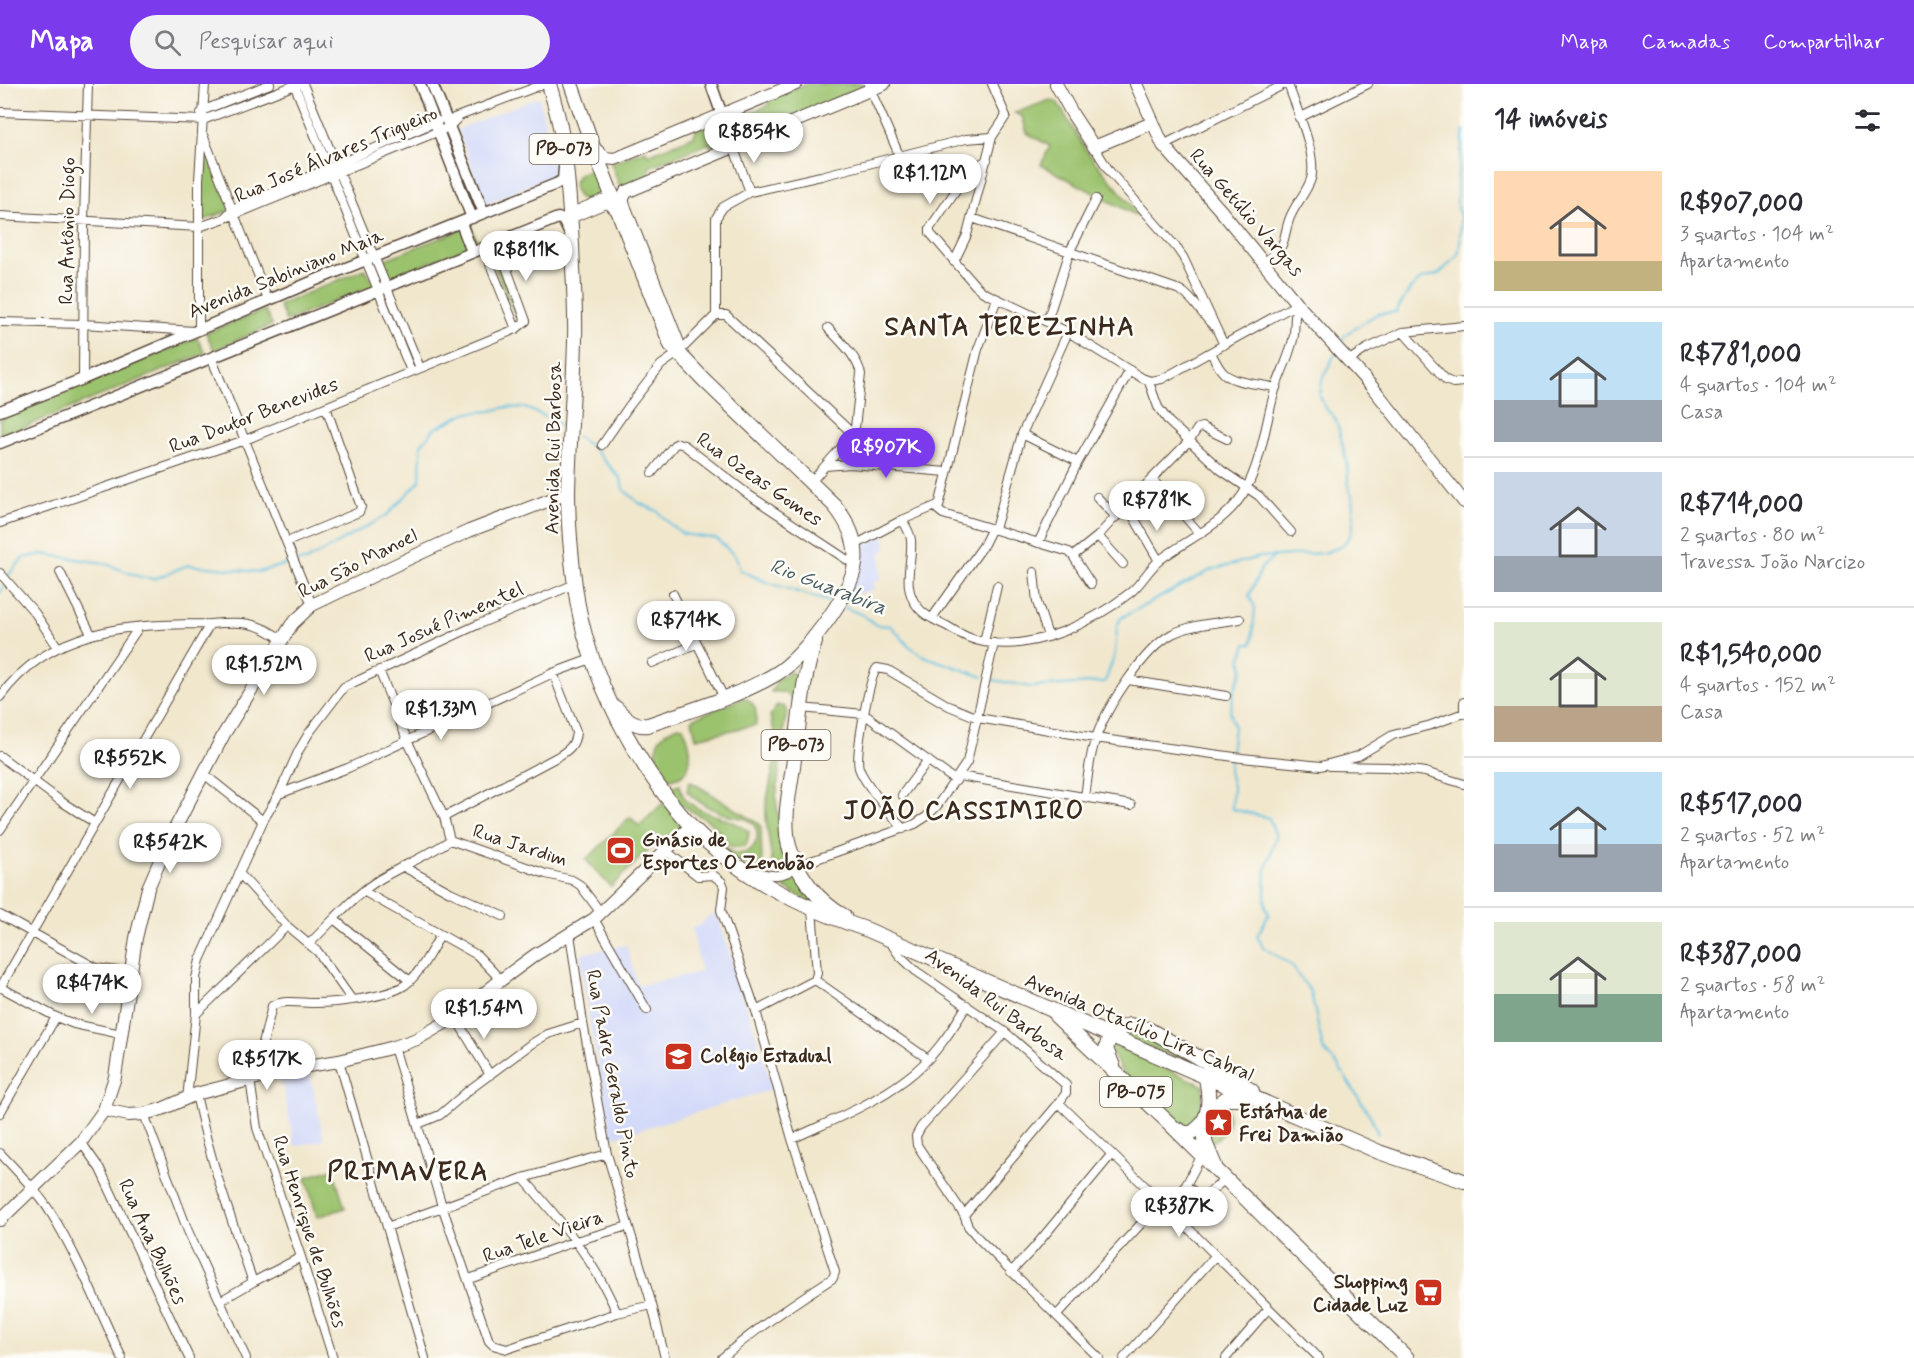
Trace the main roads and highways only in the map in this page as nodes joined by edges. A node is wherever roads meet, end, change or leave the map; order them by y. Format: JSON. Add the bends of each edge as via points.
{"nodes":[{"id":1,"x":550,"y":84,"type":"edge"},
{"id":2,"x":568,"y":84,"type":"edge"},
{"id":3,"x":796,"y":84,"type":"edge"},
{"id":4,"x":884,"y":84,"type":"edge"},
{"id":5,"x":1056,"y":84,"type":"edge"},
{"id":6,"x":1136,"y":84,"type":"edge"},
{"id":7,"x":869,"y":87,"type":"edge"},
{"id":8,"x":1152,"y":123,"type":"junction"},
{"id":9,"x":593,"y":147,"type":"junction"},
{"id":10,"x":617,"y":209,"type":"junction"},
{"id":11,"x":570,"y":216,"type":"junction"},
{"id":12,"x":678,"y":353,"type":"junction"},
{"id":13,"x":568,"y":493,"type":"junction"},
{"id":14,"x":1464,"y":502,"type":"edge"},
{"id":15,"x":826,"y":621,"type":"junction"},
{"id":16,"x":790,"y":663,"type":"junction"},
{"id":17,"x":806,"y":674,"type":"junction"},
{"id":18,"x":609,"y":700,"type":"junction"},
{"id":19,"x":690,"y":827,"type":"junction"},
{"id":20,"x":812,"y":909,"type":"joint"},
{"id":21,"x":868,"y":930,"type":"junction"},
{"id":22,"x":1050,"y":1010,"type":"junction"},
{"id":23,"x":1110,"y":1035,"type":"junction"},
{"id":24,"x":1118,"y":1075,"type":"junction"},
{"id":25,"x":1206,"y":1078,"type":"junction"},
{"id":26,"x":1273,"y":1107,"type":"junction"},
{"id":27,"x":104,"y":1110,"type":"junction"},
{"id":28,"x":1206,"y":1114,"type":"junction"},
{"id":29,"x":1169,"y":1124,"type":"junction"},
{"id":30,"x":1222,"y":1178,"type":"junction"},
{"id":31,"x":1464,"y":1181,"type":"edge"},
{"id":32,"x":0,"y":1220,"type":"edge"},
{"id":33,"x":1407,"y":1358,"type":"edge"}],
"edges":[{"from":1,"to":2,"type":"main road","via":[[556,88]]},
{"from":1,"to":11,"type":"main road","number":"PB-073","via":[[562,136]]},
{"from":2,"to":9,"type":"main road","number":"PB-073"},
{"from":3,"to":9,"type":"main road","via":[[615,159],[605,158]]},
{"from":4,"to":7,"type":"main road"},
{"from":5,"to":8,"type":"main road","via":[[1094,147]]},
{"from":6,"to":8,"type":"main road","name":"Rua Getúlio Vargas"},
{"from":7,"to":12,"type":"main road","via":[[628,190],[623,196],[678,343]]},
{"from":8,"to":14,"type":"main road","name":"Rua Getúlio Vargas","via":[[1163,146],[1404,425]]},
{"from":9,"to":10,"type":"main road","number":"PB-073"},
{"from":10,"to":11,"type":"main road","via":[[605,201]]},
{"from":10,"to":12,"type":"main road","via":[[671,345]]},
{"from":11,"to":13,"type":"main road","name":"Avenida Rui Barbosa","number":"PB-073","via":[[575,337]]},
{"from":12,"to":15,"type":"main road","number":"PB-073","via":[[811,482],[841,514],[851,531],[855,565]]},
{"from":13,"to":18,"type":"main road","name":"Avenida Rui Barbosa","number":"PB-073","via":[[582,625],[591,659]]},
{"from":13,"to":27,"type":"main road","name":"Rua São Manoel","via":[[469,531],[312,606],[292,624],[204,774],[148,888],[136,938],[115,1077]]},
{"from":15,"to":16,"type":"main road"},
{"from":15,"to":17,"type":"main road","number":"PB-073"},
{"from":16,"to":17,"type":"main road"},
{"from":16,"to":18,"type":"main road","via":[[776,674],[724,698],[642,726],[627,719]]},
{"from":17,"to":21,"type":"main road","name":"Avenida Otacílio Lira Cabral","number":"PB-073","via":[[788,803],[789,846],[810,886],[839,914]]},
{"from":18,"to":19,"type":"main road","name":"Avenida Rui Barbosa","number":"PB-073","via":[[646,770]]},
{"from":19,"to":20,"type":"main road","name":"Avenida Rui Barbosa","number":"PB-073","via":[[738,867]]},
{"from":19,"to":27,"type":"main road","via":[[597,916],[501,980],[455,1017],[417,1039],[339,1061],[254,1078],[144,1114]]},
{"from":20,"to":21,"type":"main road","name":"Avenida Otacílio Lira Cabral","number":"PB-073"},
{"from":21,"to":22,"type":"main road","name":"Avenida Otacílio Lira Cabral","number":"PB-073"},
{"from":22,"to":23,"type":"main road","name":"Avenida Otacílio Lira Cabral","number":"PB-073"},
{"from":22,"to":24,"type":"main road","number":"PB-075"},
{"from":23,"to":24,"type":"main road","via":[[1106,1049]]},
{"from":23,"to":25,"type":"main road","name":"Avenida Otacílio Lira Cabral","number":"PB-073"},
{"from":23,"to":26,"type":"main road","via":[[1130,1025],[1148,1029],[1221,1070]]},
{"from":24,"to":29,"type":"main road","number":"PB-075"},
{"from":25,"to":26,"type":"main road","name":"Avenida Otacílio Lira Cabral","number":"PB-073"},
{"from":25,"to":28,"type":"main road"},
{"from":26,"to":28,"type":"main road","via":[[1232,1098],[1222,1100]]},
{"from":26,"to":31,"type":"main road","name":"Avenida Otacílio Lira Cabral","number":"PB-073","via":[[1380,1152]]},
{"from":27,"to":32,"type":"main road","name":"Rua São Manoel","via":[[81,1142]]},
{"from":28,"to":29,"type":"main road","via":[[1200,1127],[1191,1133]]},
{"from":28,"to":30,"type":"main road","via":[[1204,1142]]},
{"from":29,"to":30,"type":"main road","number":"PB-075"},
{"from":30,"to":33,"type":"main road","number":"PB-075"}]}
